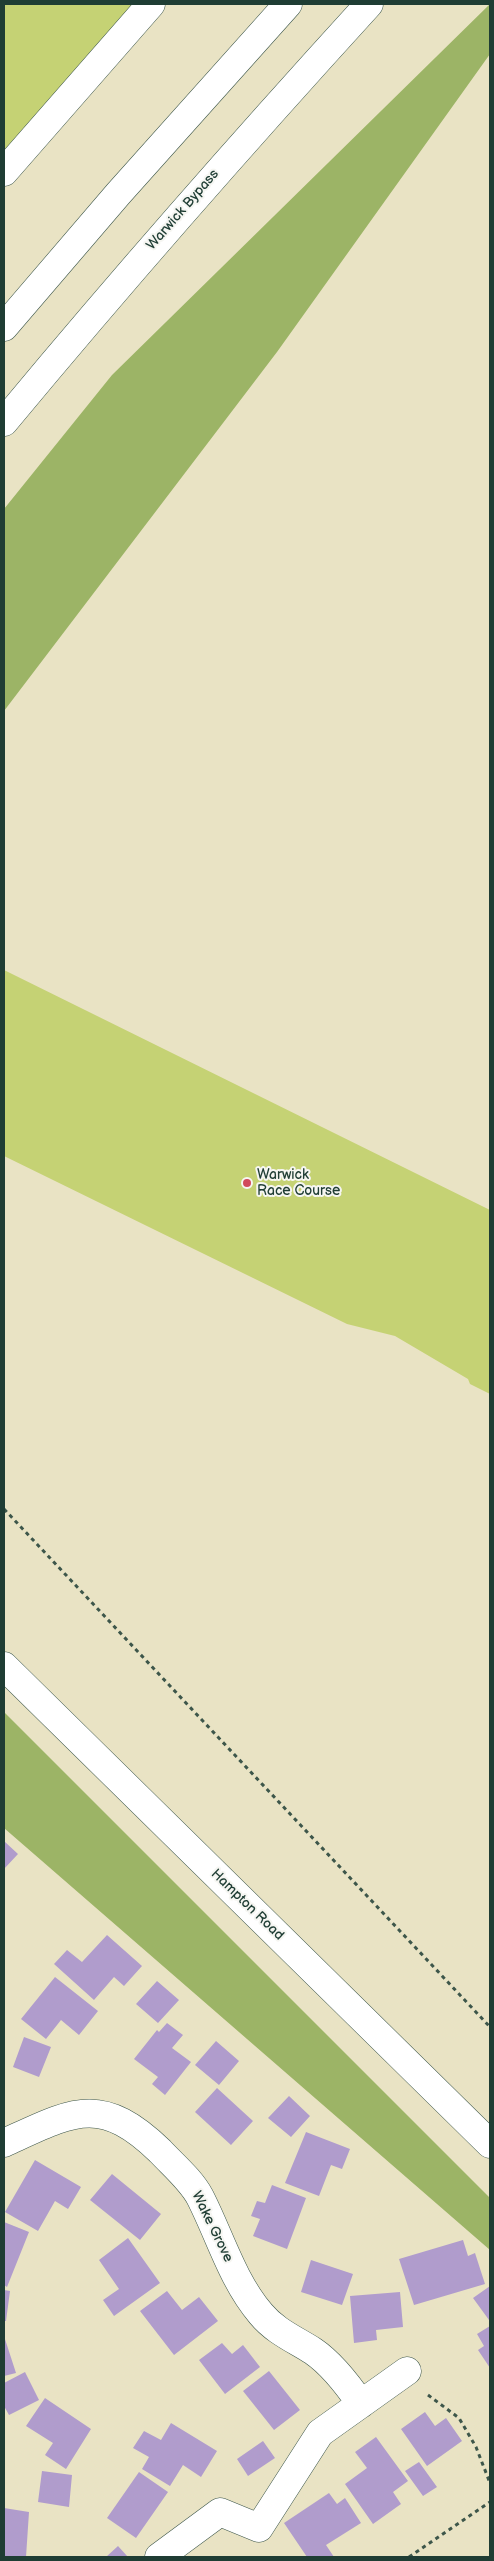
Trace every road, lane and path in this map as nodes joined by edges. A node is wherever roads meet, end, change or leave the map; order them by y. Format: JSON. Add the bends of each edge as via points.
{"nodes":[{"id":1,"x":152,"y":4,"type":"edge"},
{"id":2,"x":288,"y":4,"type":"edge"},
{"id":3,"x":369,"y":4,"type":"edge"},
{"id":4,"x":4,"y":172,"type":"edge"},
{"id":5,"x":4,"y":327,"type":"edge"},
{"id":6,"x":4,"y":422,"type":"edge"},
{"id":7,"x":4,"y":1509,"type":"edge"},
{"id":8,"x":4,"y":1666,"type":"edge"},
{"id":9,"x":490,"y":2027,"type":"edge"},
{"id":10,"x":4,"y":2143,"type":"edge"},
{"id":11,"x":490,"y":2144,"type":"edge"},
{"id":12,"x":407,"y":2371,"type":"joint"},
{"id":13,"x":361,"y":2404,"type":"junction"},
{"id":14,"x":490,"y":2483,"type":"edge"},
{"id":15,"x":490,"y":2502,"type":"edge"},
{"id":16,"x":160,"y":2557,"type":"edge"},
{"id":17,"x":409,"y":2557,"type":"edge"}],
"edges":[{"from":1,"to":4,"type":"main road"},
{"from":2,"to":5,"type":"main road"},
{"from":3,"to":6,"type":"main road","name":"Warwick Bypass","via":[[199,192]]},
{"from":7,"to":9,"type":"path"},
{"from":8,"to":11,"type":"main road","name":"Hampton Road"},
{"from":10,"to":13,"type":"main road","name":"Wake Grove","via":[[55,2120],[92,2113],[112,2116],[129,2125],[174,2165],[199,2195],[235,2275],[261,2314],[275,2328],[314,2352],[346,2382]]},
{"from":12,"to":13,"type":"main road"},
{"from":12,"to":14,"type":"path","via":[[423,2391],[460,2418]]},
{"from":13,"to":16,"type":"main road","via":[[320,2433],[259,2528],[220,2512]]},
{"from":15,"to":17,"type":"path"}]}
